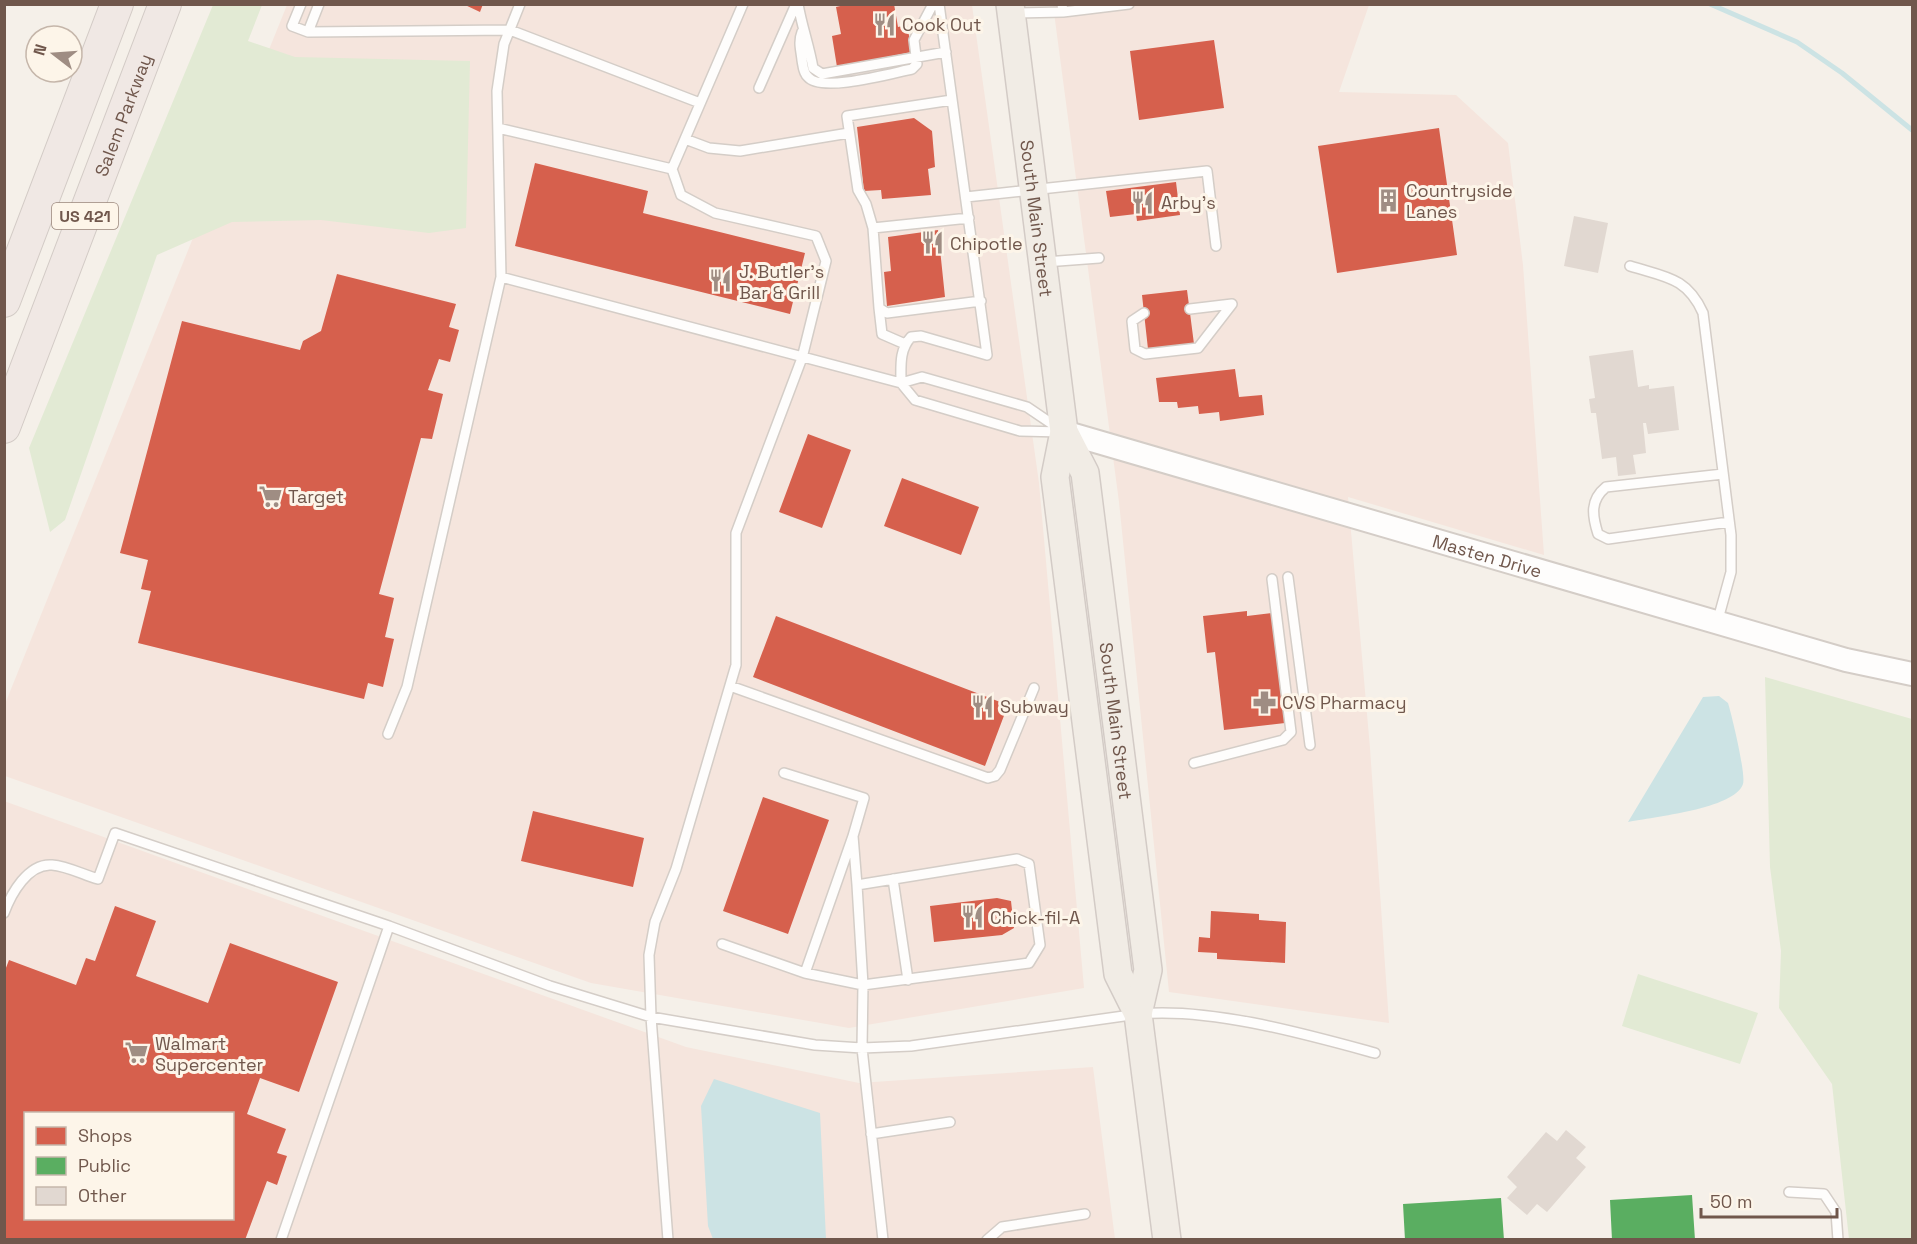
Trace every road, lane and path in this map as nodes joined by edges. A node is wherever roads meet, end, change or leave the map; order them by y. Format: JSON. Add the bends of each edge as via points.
{"nodes":[{"id":1,"x":117,"y":4,"type":"edge"},
{"id":2,"x":165,"y":4,"type":"edge"},
{"id":3,"x":301,"y":4,"type":"edge"},
{"id":4,"x":319,"y":4,"type":"edge"},
{"id":5,"x":520,"y":4,"type":"edge"},
{"id":6,"x":742,"y":4,"type":"edge"},
{"id":7,"x":797,"y":4,"type":"edge"},
{"id":8,"x":933,"y":4,"type":"edge"},
{"id":9,"x":939,"y":4,"type":"edge"},
{"id":10,"x":1129,"y":4,"type":"edge"},
{"id":11,"x":1099,"y":7,"type":"edge"},
{"id":12,"x":1062,"y":8,"type":"edge"},
{"id":13,"x":1010,"y":9,"type":"edge"},
{"id":14,"x":510,"y":30,"type":"junction"},
{"id":15,"x":308,"y":32,"type":"junction"},
{"id":16,"x":946,"y":52,"type":"junction"},
{"id":17,"x":916,"y":57,"type":"junction"},
{"id":18,"x":759,"y":87,"type":"dead end"},
{"id":19,"x":952,"y":100,"type":"junction"},
{"id":20,"x":700,"y":103,"type":"junction"},
{"id":21,"x":498,"y":128,"type":"junction"},
{"id":22,"x":849,"y":133,"type":"junction"},
{"id":23,"x":685,"y":139,"type":"junction"},
{"id":24,"x":672,"y":169,"type":"junction"},
{"id":25,"x":1034,"y":190,"type":"junction"},
{"id":26,"x":966,"y":197,"type":"junction"},
{"id":27,"x":969,"y":218,"type":"junction"},
{"id":28,"x":873,"y":228,"type":"junction"},
{"id":29,"x":1216,"y":246,"type":"dead end"},
{"id":30,"x":1099,"y":258,"type":"dead end"},
{"id":31,"x":1043,"y":262,"type":"junction"},
{"id":32,"x":1630,"y":266,"type":"dead end"},
{"id":33,"x":501,"y":277,"type":"junction"},
{"id":34,"x":4,"y":301,"type":"edge"},
{"id":35,"x":981,"y":302,"type":"junction"},
{"id":36,"x":879,"y":308,"type":"junction"},
{"id":37,"x":1190,"y":309,"type":"dead end"},
{"id":38,"x":1144,"y":313,"type":"dead end"},
{"id":39,"x":905,"y":344,"type":"junction"},
{"id":40,"x":802,"y":358,"type":"junction"},
{"id":41,"x":901,"y":383,"type":"junction"},
{"id":42,"x":4,"y":427,"type":"edge"},
{"id":43,"x":1064,"y":432,"type":"junction"},
{"id":44,"x":1723,"y":474,"type":"junction"},
{"id":45,"x":1729,"y":522,"type":"junction"},
{"id":46,"x":1288,"y":577,"type":"dead end"},
{"id":47,"x":1272,"y":579,"type":"dead end"},
{"id":48,"x":1717,"y":622,"type":"junction"},
{"id":49,"x":1912,"y":674,"type":"edge"},
{"id":50,"x":730,"y":686,"type":"junction"},
{"id":51,"x":1034,"y":688,"type":"dead end"},
{"id":52,"x":388,"y":734,"type":"dead end"},
{"id":53,"x":1310,"y":745,"type":"dead end"},
{"id":54,"x":1194,"y":763,"type":"dead end"},
{"id":55,"x":784,"y":773,"type":"dead end"},
{"id":56,"x":853,"y":836,"type":"junction"},
{"id":57,"x":893,"y":879,"type":"junction"},
{"id":58,"x":856,"y":885,"type":"junction"},
{"id":59,"x":4,"y":913,"type":"edge"},
{"id":60,"x":389,"y":926,"type":"junction"},
{"id":61,"x":722,"y":945,"type":"dead end"},
{"id":62,"x":805,"y":973,"type":"junction"},
{"id":63,"x":908,"y":980,"type":"junction"},
{"id":64,"x":863,"y":985,"type":"junction"},
{"id":65,"x":1138,"y":1014,"type":"junction"},
{"id":66,"x":651,"y":1017,"type":"junction"},
{"id":67,"x":862,"y":1048,"type":"junction"},
{"id":68,"x":1374,"y":1053,"type":"dead end"},
{"id":69,"x":950,"y":1122,"type":"dead end"},
{"id":70,"x":871,"y":1134,"type":"junction"},
{"id":71,"x":1789,"y":1192,"type":"dead end"},
{"id":72,"x":1084,"y":1214,"type":"dead end"},
{"id":73,"x":281,"y":1239,"type":"edge"},
{"id":74,"x":668,"y":1239,"type":"edge"},
{"id":75,"x":883,"y":1239,"type":"edge"},
{"id":76,"x":987,"y":1239,"type":"edge"},
{"id":77,"x":1167,"y":1239,"type":"edge"},
{"id":78,"x":1838,"y":1239,"type":"edge"}],
"edges":[{"from":1,"to":34,"type":"highway","number":"US 421"},
{"from":2,"to":42,"type":"highway","name":"Salem Parkway","number":"US 421"},
{"from":3,"to":15,"type":"lane","via":[[292,26]]},
{"from":4,"to":15,"type":"lane"},
{"from":5,"to":14,"type":"lane"},
{"from":6,"to":20,"type":"lane"},
{"from":7,"to":17,"type":"lane","via":[[813,68],[822,74]]},
{"from":7,"to":18,"type":"lane"},
{"from":8,"to":17,"type":"lane","via":[[914,40]]},
{"from":9,"to":16,"type":"lane"},
{"from":10,"to":11,"type":"lane"},
{"from":11,"to":12,"type":"lane"},
{"from":12,"to":13,"type":"lane"},
{"from":13,"to":25,"type":"main road","name":"South Main Street"},
{"from":14,"to":15,"type":"lane"},
{"from":14,"to":20,"type":"lane"},
{"from":14,"to":21,"type":"lane","via":[[497,91]]},
{"from":16,"to":17,"type":"lane"},
{"from":16,"to":19,"type":"lane"},
{"from":19,"to":22,"type":"lane","via":[[847,116]]},
{"from":19,"to":26,"type":"lane"},
{"from":20,"to":23,"type":"lane"},
{"from":21,"to":24,"type":"lane"},
{"from":21,"to":33,"type":"lane"},
{"from":22,"to":23,"type":"lane","via":[[740,151],[709,148]]},
{"from":22,"to":28,"type":"lane","via":[[858,190]]},
{"from":23,"to":24,"type":"lane"},
{"from":24,"to":40,"type":"lane","via":[[681,195],[715,213],[816,236],[826,261]]},
{"from":25,"to":26,"type":"lane"},
{"from":25,"to":29,"type":"lane","via":[[1207,171]]},
{"from":25,"to":31,"type":"main road","name":"South Main Street"},
{"from":26,"to":27,"type":"lane"},
{"from":27,"to":28,"type":"lane"},
{"from":27,"to":35,"type":"lane"},
{"from":28,"to":36,"type":"lane"},
{"from":30,"to":31,"type":"lane"},
{"from":31,"to":43,"type":"main road","name":"South Main Street"},
{"from":32,"to":44,"type":"lane","via":[[1685,287],[1694,293],[1703,313]]},
{"from":33,"to":40,"type":"lane"},
{"from":33,"to":52,"type":"lane","via":[[407,687]]},
{"from":35,"to":36,"type":"lane","via":[[887,314]]},
{"from":35,"to":39,"type":"lane","via":[[987,355],[921,336],[911,336]]},
{"from":36,"to":39,"type":"lane","via":[[882,334]]},
{"from":37,"to":38,"type":"lane","via":[[1232,304],[1198,348],[1145,354],[1135,349],[1132,321]]},
{"from":39,"to":41,"type":"lane"},
{"from":40,"to":41,"type":"lane"},
{"from":40,"to":50,"type":"lane","via":[[736,532],[736,665]]},
{"from":41,"to":43,"type":"lane","via":[[915,400],[1020,430]]},
{"from":41,"to":43,"type":"lane","via":[[922,376],[1027,407]]},
{"from":43,"to":48,"type":"street","name":"Masten Drive"},
{"from":43,"to":65,"type":"main road","name":"South Main Street","via":[[1055,477],[1074,629],[1118,974]]},
{"from":44,"to":45,"type":"lane"},
{"from":44,"to":45,"type":"lane","via":[[1606,487],[1593,506],[1598,534],[1608,539]]},
{"from":45,"to":48,"type":"lane","via":[[1731,572]]},
{"from":46,"to":53,"type":"lane"},
{"from":47,"to":54,"type":"lane","via":[[1291,732],[1283,740]]},
{"from":48,"to":49,"type":"street","name":"Masten Drive","via":[[1846,660]]},
{"from":50,"to":51,"type":"lane","via":[[988,778],[1000,770]]},
{"from":50,"to":66,"type":"lane","via":[[676,869],[655,922],[649,955]]},
{"from":55,"to":56,"type":"lane","via":[[864,798]]},
{"from":56,"to":58,"type":"lane"},
{"from":56,"to":62,"type":"lane"},
{"from":57,"to":58,"type":"lane"},
{"from":57,"to":63,"type":"lane"},
{"from":57,"to":63,"type":"lane","via":[[1017,859],[1029,864],[1040,945],[1029,963]]},
{"from":58,"to":64,"type":"lane"},
{"from":59,"to":60,"type":"lane","via":[[22,879],[36,869],[51,864],[98,879],[115,833]]},
{"from":60,"to":66,"type":"lane","via":[[550,986]]},
{"from":60,"to":73,"type":"lane"},
{"from":61,"to":62,"type":"lane"},
{"from":62,"to":64,"type":"lane"},
{"from":63,"to":64,"type":"lane"},
{"from":64,"to":67,"type":"lane"},
{"from":65,"to":67,"type":"lane","via":[[911,1046]]},
{"from":65,"to":68,"type":"lane","via":[[1172,1012],[1224,1018]]},
{"from":65,"to":77,"type":"main road","name":"South Main Street"},
{"from":66,"to":67,"type":"lane","via":[[815,1045]]},
{"from":66,"to":74,"type":"lane"},
{"from":67,"to":70,"type":"lane"},
{"from":69,"to":70,"type":"lane"},
{"from":70,"to":75,"type":"lane"},
{"from":71,"to":78,"type":"lane","via":[[1824,1194],[1836,1212]]},
{"from":72,"to":76,"type":"lane","via":[[1002,1227]]}]}
